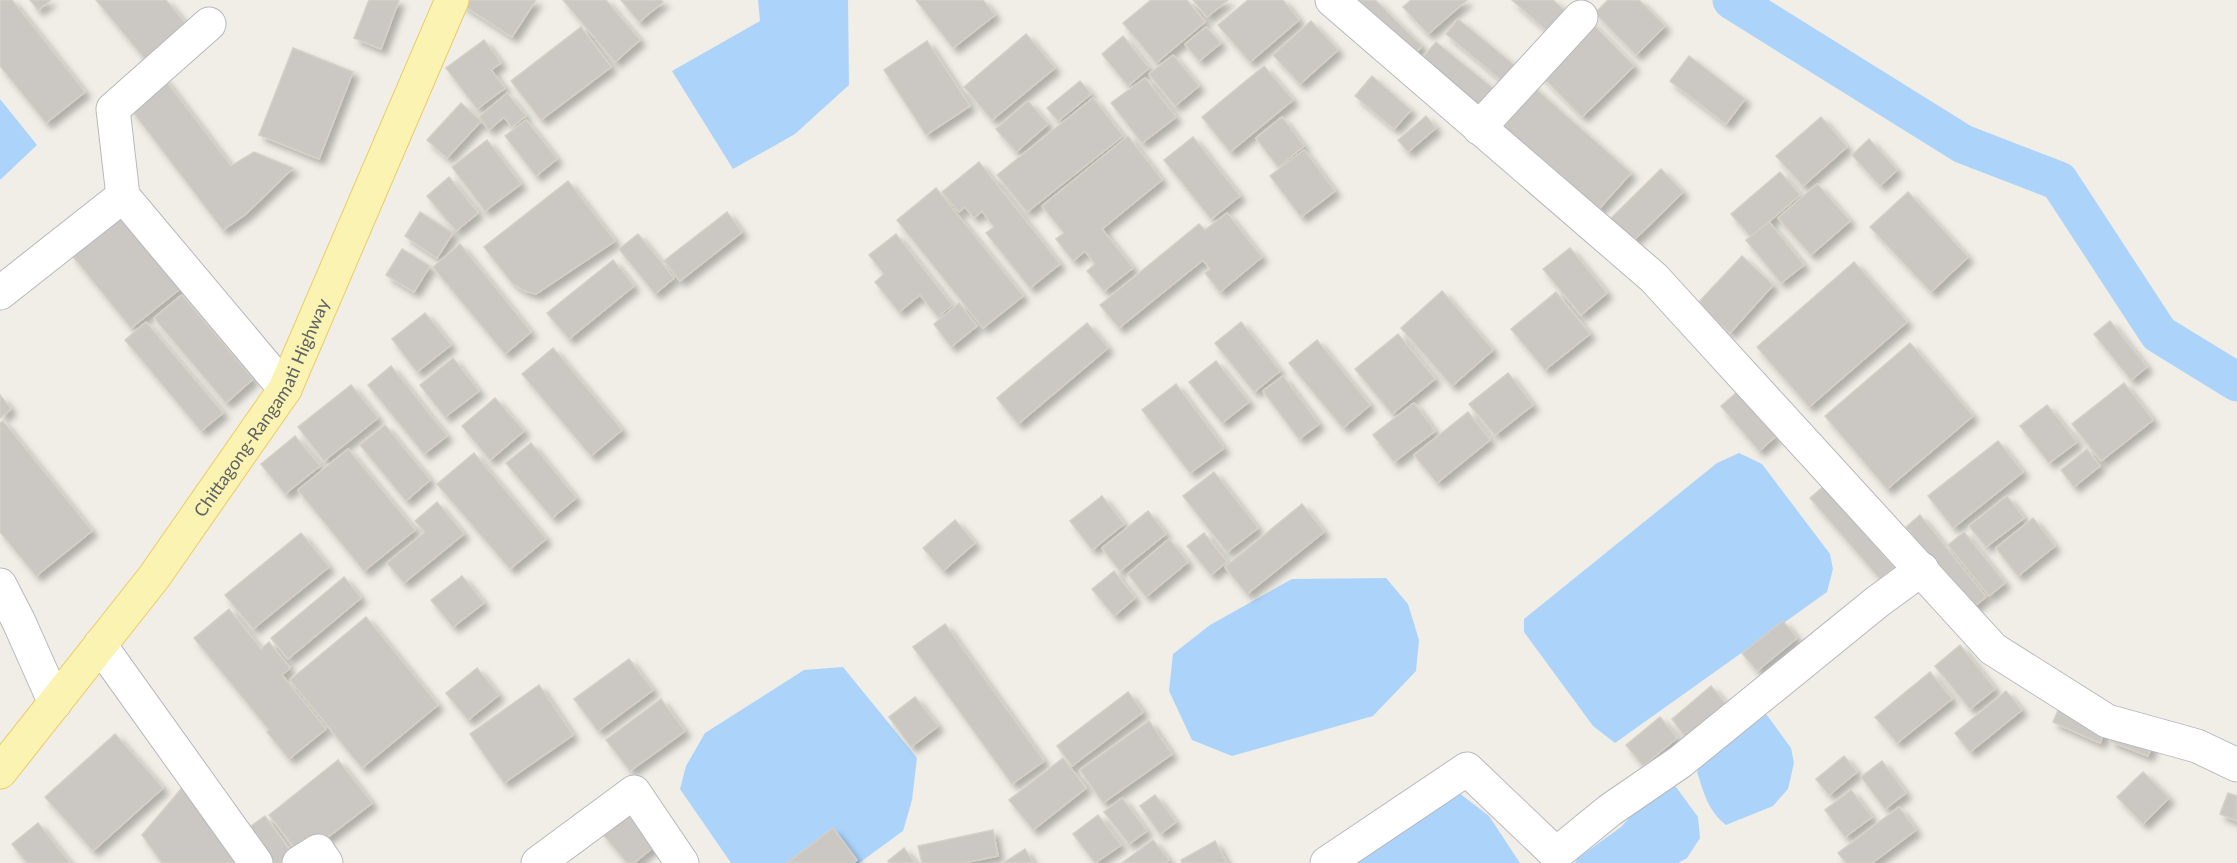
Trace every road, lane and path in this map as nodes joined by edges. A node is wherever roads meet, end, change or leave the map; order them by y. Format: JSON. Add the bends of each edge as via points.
{"nodes":[{"id":1,"x":452,"y":0,"type":"edge"},
{"id":2,"x":1332,"y":0,"type":"edge"},
{"id":3,"x":1581,"y":17,"type":"dead end"},
{"id":4,"x":209,"y":24,"type":"dead end"},
{"id":5,"x":1479,"y":128,"type":"junction"},
{"id":6,"x":123,"y":196,"type":"junction"},
{"id":7,"x":0,"y":293,"type":"edge"},
{"id":8,"x":285,"y":389,"type":"junction"},
{"id":9,"x":1922,"y":569,"type":"junction"},
{"id":10,"x":0,"y":585,"type":"edge"},
{"id":11,"x":100,"y":645,"type":"junction"},
{"id":12,"x":55,"y":703,"type":"junction"},
{"id":13,"x":2237,"y":765,"type":"edge"},
{"id":14,"x":0,"y":772,"type":"edge"},
{"id":15,"x":1557,"y":858,"type":"edge"},
{"id":16,"x":256,"y":863,"type":"edge"},
{"id":17,"x":299,"y":863,"type":"edge"},
{"id":18,"x":326,"y":863,"type":"edge"},
{"id":19,"x":538,"y":863,"type":"edge"},
{"id":20,"x":682,"y":863,"type":"edge"},
{"id":21,"x":1327,"y":863,"type":"edge"}],
"edges":[{"from":1,"to":8,"type":"main road","name":"Chittagong-Rangamati Highway"},
{"from":2,"to":5,"type":"street"},
{"from":3,"to":5,"type":"street"},
{"from":4,"to":6,"type":"street","via":[[113,109]]},
{"from":5,"to":9,"type":"street","via":[[1654,278]]},
{"from":6,"to":7,"type":"street"},
{"from":6,"to":8,"type":"street"},
{"from":8,"to":11,"type":"main road","name":"Chittagong-Rangamati Highway","via":[[154,577]]},
{"from":9,"to":13,"type":"street","via":[[1993,649],[2107,721],[2197,746]]},
{"from":9,"to":15,"type":"street","via":[[1680,762],[1610,810]]},
{"from":10,"to":12,"type":"street"},
{"from":11,"to":12,"type":"main road","name":"Chittagong-Rangamati Highway"},
{"from":11,"to":16,"type":"street"},
{"from":12,"to":14,"type":"main road","name":"Chittagong-Rangamati Highway"},
{"from":15,"to":21,"type":"street","via":[[1467,769]]},
{"from":17,"to":18,"type":"street","via":[[318,851]]},
{"from":19,"to":20,"type":"street","via":[[634,792]]}]}
